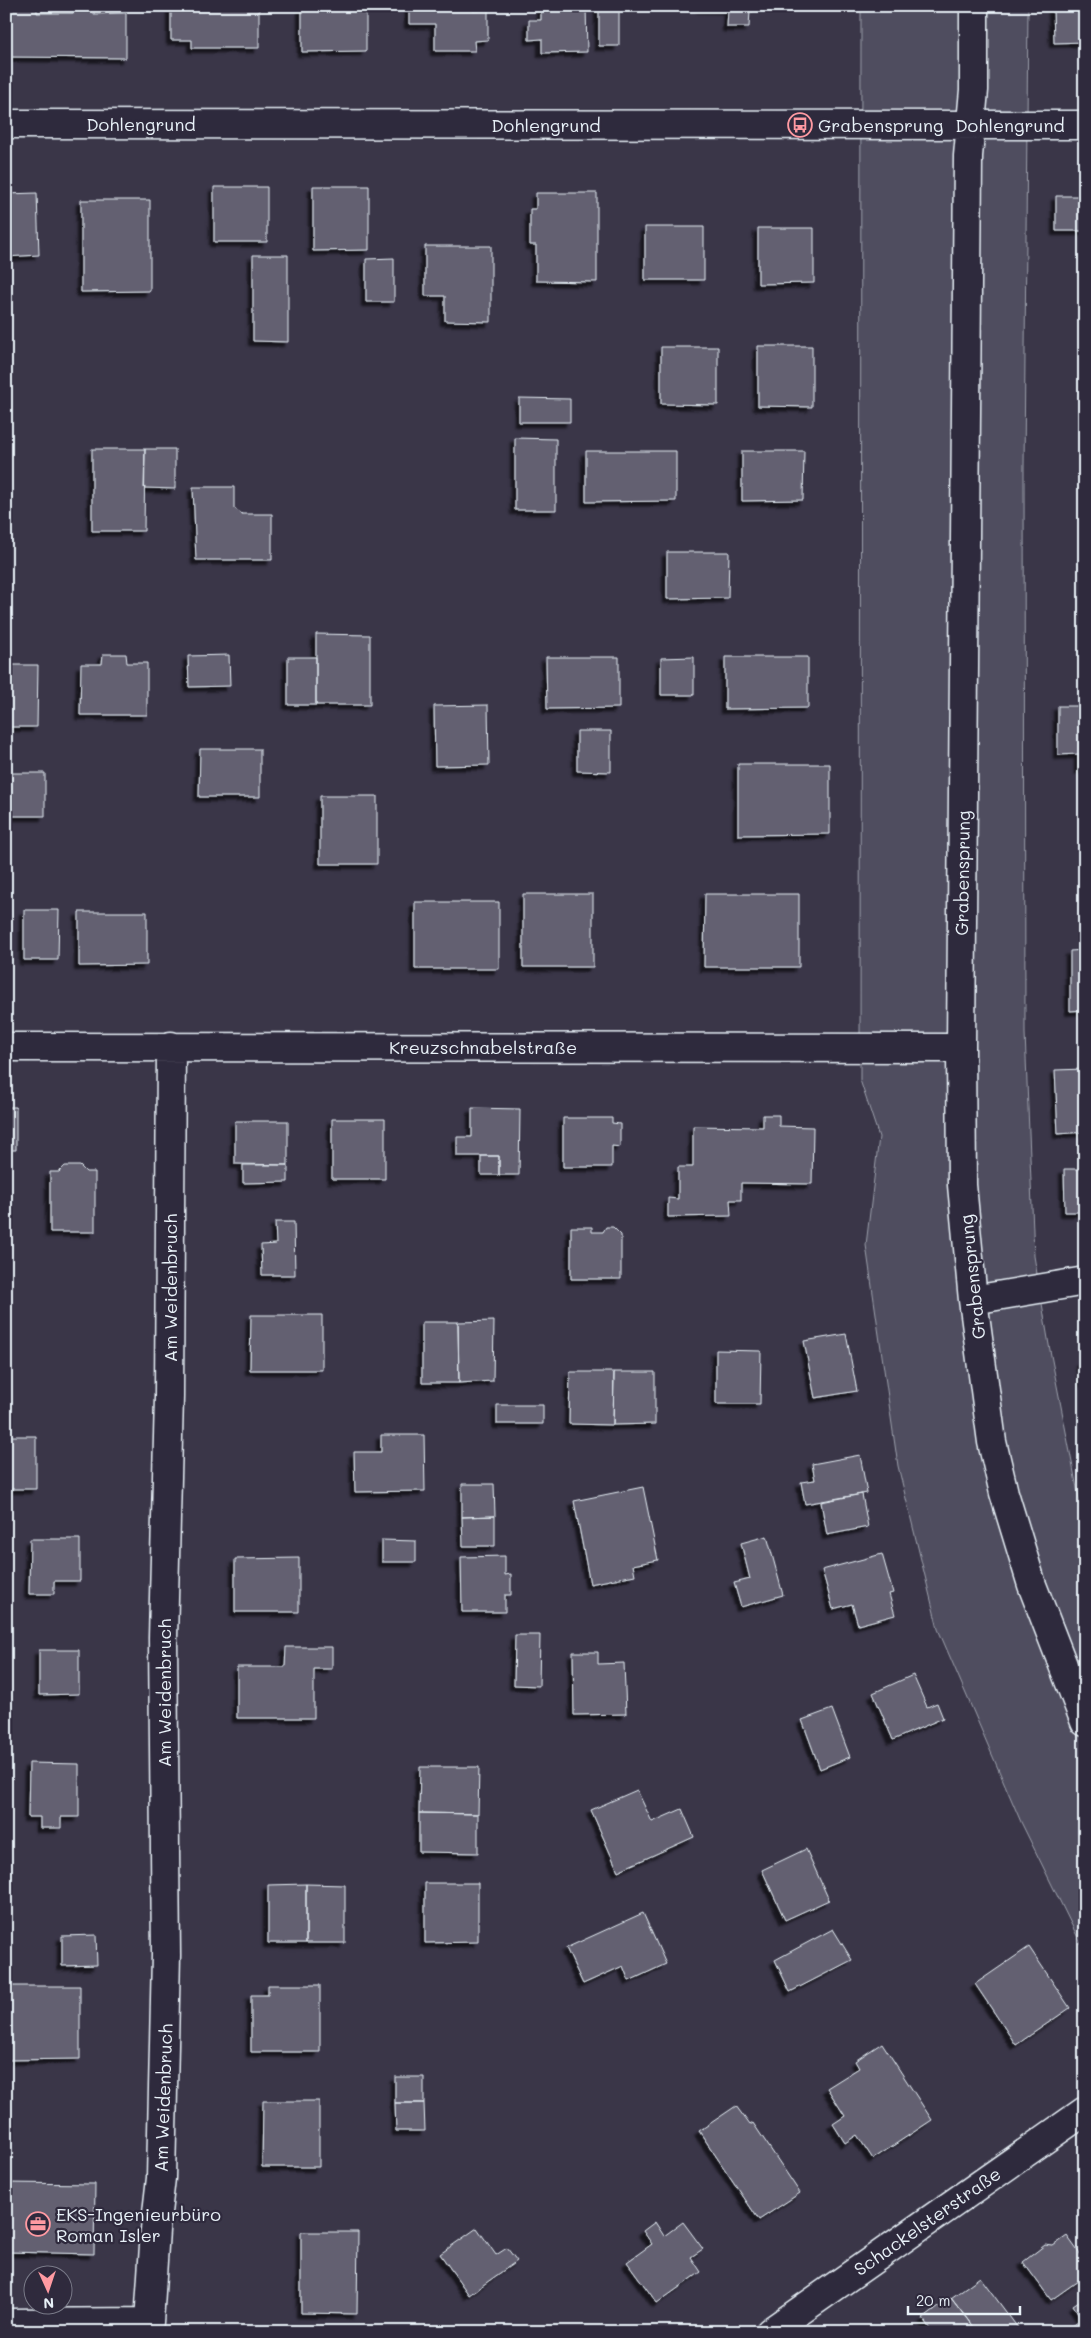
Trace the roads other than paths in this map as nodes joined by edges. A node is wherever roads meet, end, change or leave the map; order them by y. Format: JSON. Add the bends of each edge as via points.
{"nodes":[{"id":1,"x":974,"y":6,"type":"edge"},
{"id":2,"x":6,"y":124,"type":"edge"},
{"id":3,"x":1085,"y":125,"type":"edge"},
{"id":4,"x":971,"y":126,"type":"junction"},
{"id":5,"x":171,"y":1046,"type":"junction"},
{"id":6,"x":6,"y":1047,"type":"edge"},
{"id":7,"x":960,"y":1048,"type":"junction"},
{"id":8,"x":1085,"y":1281,"type":"edge"},
{"id":9,"x":973,"y":1300,"type":"junction"},
{"id":10,"x":1085,"y":1722,"type":"edge"},
{"id":11,"x":1085,"y":2111,"type":"edge"},
{"id":12,"x":6,"y":2323,"type":"edge"},
{"id":13,"x":156,"y":2327,"type":"edge"},
{"id":14,"x":770,"y":2332,"type":"edge"}],
"edges":[{"from":1,"to":4,"type":"street","name":"Grabensprung"},
{"from":2,"to":4,"type":"street","name":"Dohlengrund"},
{"from":3,"to":4,"type":"street","name":"Dohlengrund"},
{"from":4,"to":7,"type":"street","name":"Grabensprung","via":[[968,166]]},
{"from":5,"to":6,"type":"street","name":"Kreuzschnabelstraße"},
{"from":5,"to":7,"type":"street","name":"Kreuzschnabelstraße"},
{"from":5,"to":13,"type":"street","name":"Am Weidenbruch","via":[[169,1396],[163,1611],[166,1955],[161,2178],[155,2230]]},
{"from":7,"to":9,"type":"street","name":"Grabensprung","via":[[962,1185]]},
{"from":8,"to":9,"type":"street"},
{"from":9,"to":10,"type":"street","name":"Grabensprung","via":[[992,1442],[1004,1493],[1032,1585]]},
{"from":11,"to":14,"type":"street","name":"Schackelsterstraße"},
{"from":12,"to":13,"type":"street"}]}
